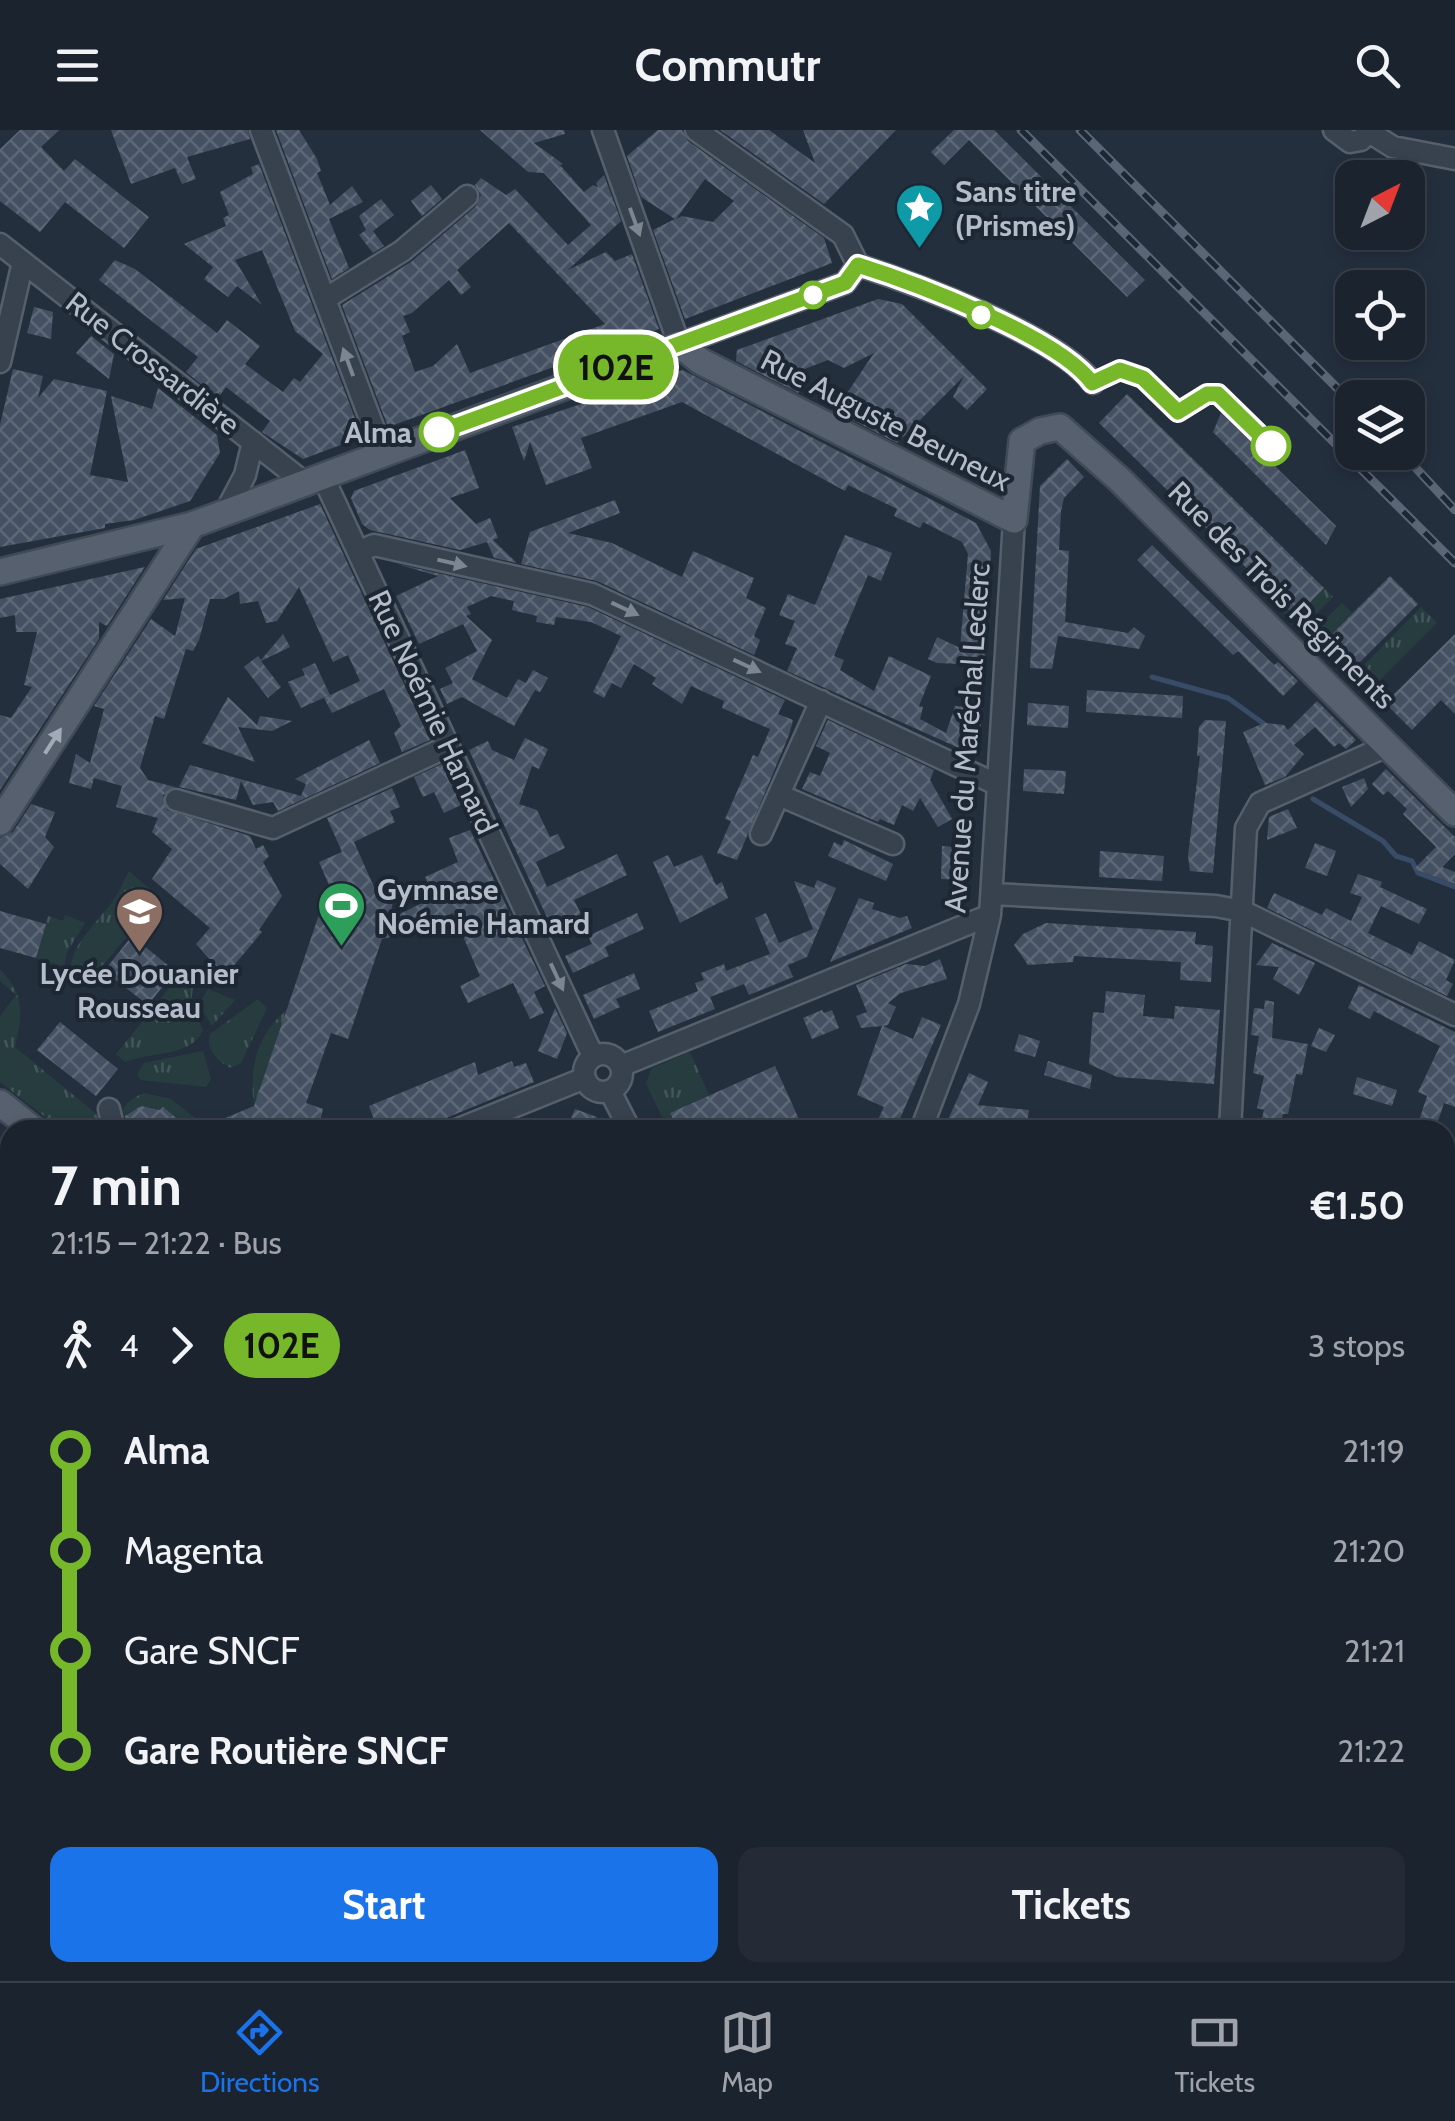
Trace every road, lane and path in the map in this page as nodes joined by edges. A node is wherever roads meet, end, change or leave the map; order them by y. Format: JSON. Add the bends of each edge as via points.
{"nodes":[{"id":1,"x":260,"y":130,"type":"edge"},
{"id":2,"x":602,"y":130,"type":"edge"},
{"id":3,"x":696,"y":130,"type":"edge"},
{"id":4,"x":1334,"y":130,"type":"edge"},
{"id":5,"x":1370,"y":131,"type":"edge"},
{"id":6,"x":1455,"y":159,"type":"edge"},
{"id":7,"x":467,"y":196,"type":"dead end"},
{"id":8,"x":0,"y":244,"type":"edge"},
{"id":9,"x":23,"y":262,"type":"junction"},
{"id":10,"x":858,"y":265,"type":"junction"},
{"id":11,"x":325,"y":299,"type":"junction"},
{"id":12,"x":680,"y":344,"type":"junction"},
{"id":13,"x":0,"y":362,"type":"edge"},
{"id":14,"x":1092,"y":383,"type":"dead end"},
{"id":15,"x":1060,"y":427,"type":"joint"},
{"id":16,"x":253,"y":442,"type":"junction"},
{"id":17,"x":383,"y":454,"type":"junction"},
{"id":18,"x":314,"y":480,"type":"junction"},
{"id":19,"x":225,"y":513,"type":"junction"},
{"id":20,"x":1014,"y":520,"type":"junction"},
{"id":21,"x":192,"y":525,"type":"junction"},
{"id":22,"x":138,"y":541,"type":"junction"},
{"id":23,"x":358,"y":552,"type":"junction"},
{"id":24,"x":0,"y":572,"type":"edge"},
{"id":25,"x":126,"y":628,"type":"junction"},
{"id":26,"x":821,"y":700,"type":"junction"},
{"id":27,"x":449,"y":746,"type":"junction"},
{"id":28,"x":1387,"y":746,"type":"junction"},
{"id":29,"x":998,"y":785,"type":"junction"},
{"id":30,"x":779,"y":795,"type":"junction"},
{"id":31,"x":176,"y":800,"type":"dead end"},
{"id":32,"x":1455,"y":813,"type":"edge"},
{"id":33,"x":0,"y":822,"type":"edge"},
{"id":34,"x":762,"y":834,"type":"dead end"},
{"id":35,"x":893,"y":844,"type":"dead end"},
{"id":36,"x":992,"y":904,"type":"junction"},
{"id":37,"x":1242,"y":911,"type":"junction"},
{"id":38,"x":1455,"y":1015,"type":"edge"},
{"id":39,"x":593,"y":1056,"type":"junction"},
{"id":40,"x":622,"y":1066,"type":"junction"},
{"id":41,"x":584,"y":1078,"type":"junction"},
{"id":42,"x":610,"y":1091,"type":"junction"},
{"id":43,"x":0,"y":1102,"type":"edge"},
{"id":44,"x":109,"y":1109,"type":"dead end"},
{"id":45,"x":22,"y":1120,"type":"edge"},
{"id":46,"x":112,"y":1120,"type":"edge"},
{"id":47,"x":481,"y":1120,"type":"edge"},
{"id":48,"x":625,"y":1120,"type":"edge"},
{"id":49,"x":924,"y":1120,"type":"edge"},
{"id":50,"x":1231,"y":1120,"type":"edge"}],
"edges":[{"from":1,"to":11,"type":"street"},
{"from":2,"to":12,"type":"street","one_way":true},
{"from":3,"to":10,"type":"street","via":[[844,236]]},
{"from":4,"to":5,"type":"street","via":[[1350,142]]},
{"from":5,"to":6,"type":"street","via":[[1392,146]]},
{"from":7,"to":11,"type":"street","via":[[402,251]]},
{"from":8,"to":9,"type":"street","name":"Rue Crossardière"},
{"from":9,"to":13,"type":"street"},
{"from":9,"to":16,"type":"street","name":"Rue Crossardière"},
{"from":10,"to":12,"type":"street","via":[[845,283]]},
{"from":10,"to":14,"type":"street","via":[[1043,343]]},
{"from":17,"to":11,"type":"street","one_way":true},
{"from":12,"to":17,"type":"main road"},
{"from":12,"to":20,"type":"main road","name":"Rue Auguste Beuneux","via":[[686,354]]},
{"from":15,"to":20,"type":"main road","name":"Avenue du Maréchal Leclerc","via":[[1022,441]]},
{"from":15,"to":28,"type":"main road","name":"Rue des Trois Régiments"},
{"from":16,"to":18,"type":"street","name":"Rue Crossardière"},
{"from":16,"to":19,"type":"street","via":[[246,475]]},
{"from":17,"to":18,"type":"main road"},
{"from":18,"to":19,"type":"main road"},
{"from":18,"to":23,"type":"street","name":"Rue Noémie Hamard"},
{"from":19,"to":21,"type":"main road"},
{"from":20,"to":29,"type":"street","name":"Avenue du Maréchal Leclerc"},
{"from":21,"to":22,"type":"main road"},
{"from":21,"to":25,"type":"main road"},
{"from":22,"to":24,"type":"main road"},
{"from":22,"to":25,"type":"main road","via":[[152,576],[125,615]]},
{"from":23,"to":26,"type":"street","one_way":true,"via":[[374,546],[592,594]]},
{"from":23,"to":27,"type":"street","name":"Rue Noémie Hamard"},
{"from":33,"to":25,"type":"main road","one_way":true},
{"from":26,"to":29,"type":"street"},
{"from":26,"to":30,"type":"street"},
{"from":27,"to":31,"type":"street","via":[[273,828]]},
{"from":27,"to":39,"type":"street","name":"Rue Noémie Hamard","one_way":true},
{"from":28,"to":32,"type":"main road","name":"Rue des Trois Régiments"},
{"from":28,"to":37,"type":"street","via":[[1260,802],[1246,828]]},
{"from":29,"to":36,"type":"street","name":"Avenue du Maréchal Leclerc"},
{"from":30,"to":34,"type":"street"},
{"from":30,"to":35,"type":"street"},
{"from":36,"to":37,"type":"street"},
{"from":36,"to":40,"type":"street"},
{"from":36,"to":49,"type":"street","name":"Avenue du Maréchal Leclerc","via":[[969,1004]]},
{"from":37,"to":38,"type":"street"},
{"from":37,"to":50,"type":"street"},
{"from":39,"to":40,"type":"street","via":[[610,1054]]},
{"from":39,"to":41,"type":"street"},
{"from":40,"to":42,"type":"street","via":[[622,1078]]},
{"from":41,"to":42,"type":"street","via":[[592,1088]]},
{"from":41,"to":47,"type":"street"},
{"from":42,"to":48,"type":"street"},
{"from":43,"to":45,"type":"main road"},
{"from":44,"to":46,"type":"street"}]}
